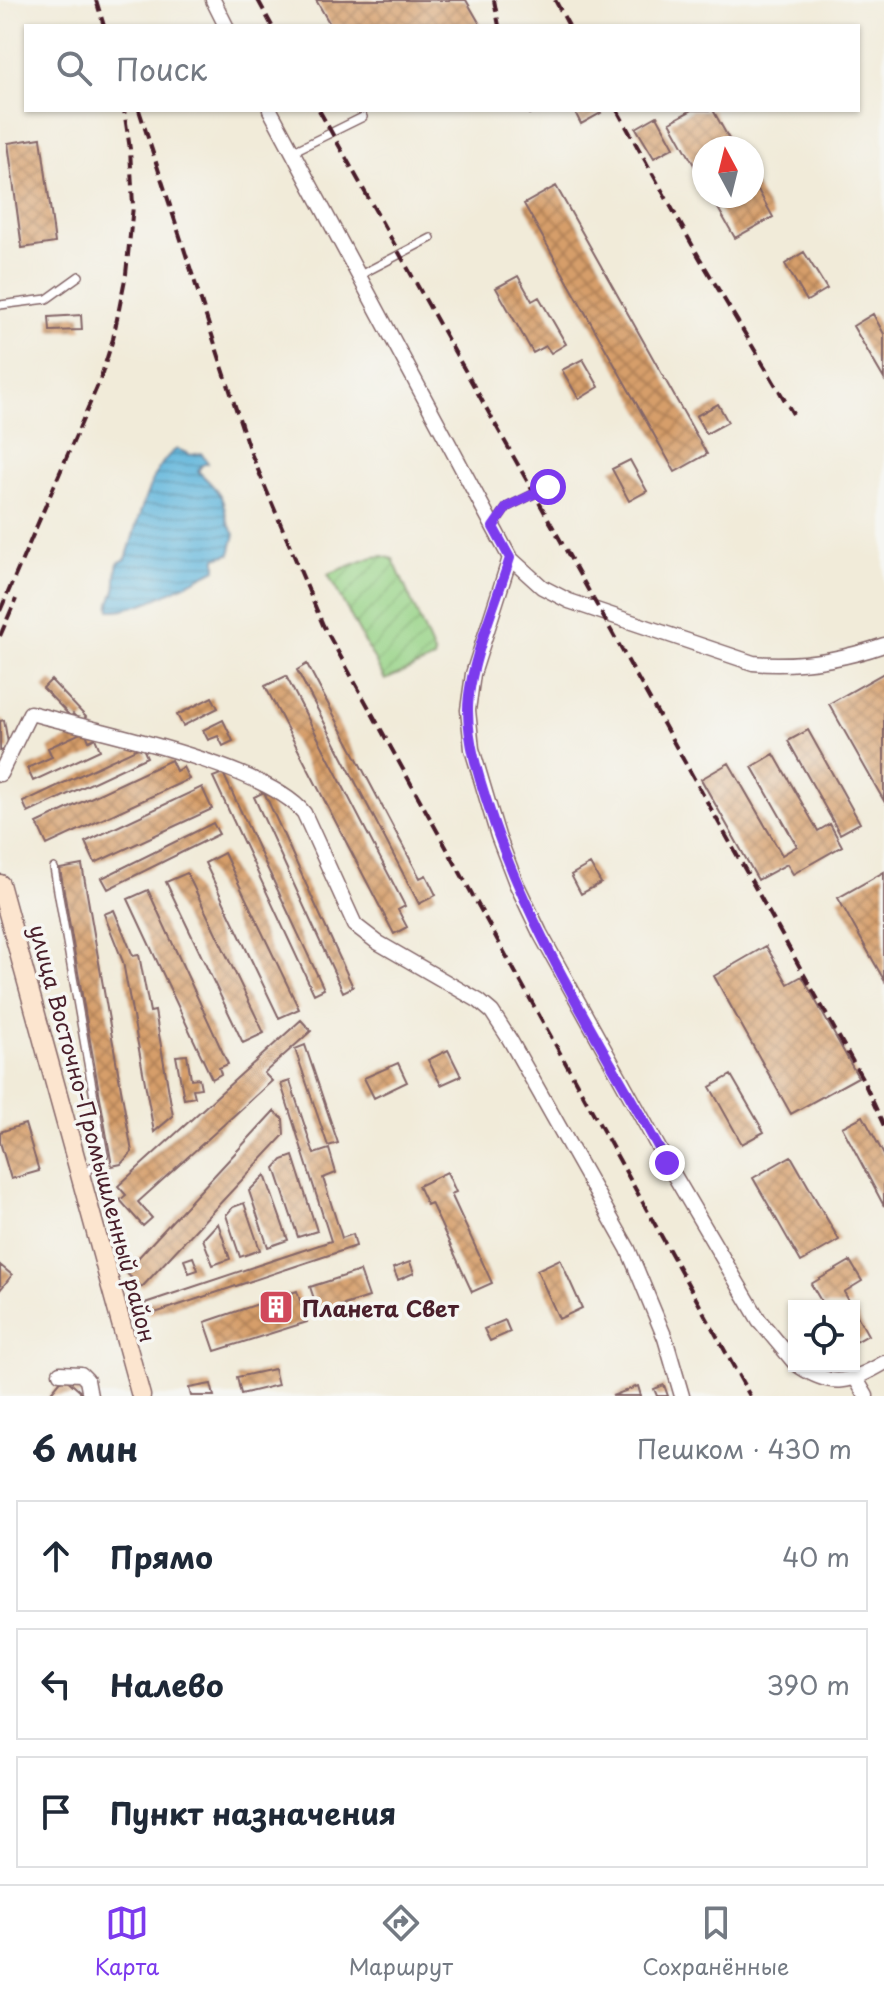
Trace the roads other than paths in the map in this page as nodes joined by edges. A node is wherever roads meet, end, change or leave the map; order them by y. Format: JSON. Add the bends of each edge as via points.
{"nodes":[{"id":1,"x":213,"y":0,"type":"edge"},
{"id":2,"x":225,"y":24,"type":"edge"},
{"id":3,"x":271,"y":112,"type":"edge"},
{"id":4,"x":363,"y":117,"type":"dead end"},
{"id":5,"x":292,"y":152,"type":"junction"},
{"id":6,"x":431,"y":238,"type":"dead end"},
{"id":7,"x":79,"y":276,"type":"dead end"},
{"id":8,"x":358,"y":276,"type":"junction"},
{"id":9,"x":0,"y":305,"type":"edge"},
{"id":10,"x":548,"y":487,"type":"dead end"},
{"id":11,"x":493,"y":527,"type":"junction"},
{"id":12,"x":510,"y":558,"type":"junction"},
{"id":13,"x":884,"y":645,"type":"edge"},
{"id":14,"x":0,"y":774,"type":"edge"},
{"id":15,"x":54,"y":868,"type":"dead end"},
{"id":16,"x":0,"y":884,"type":"edge"},
{"id":17,"x":82,"y":1176,"type":"junction"},
{"id":18,"x":788,"y":1355,"type":"edge"},
{"id":19,"x":884,"y":1363,"type":"edge"},
{"id":20,"x":808,"y":1372,"type":"edge"},
{"id":21,"x":60,"y":1373,"type":"dead end"},
{"id":22,"x":856,"y":1379,"type":"junction"},
{"id":23,"x":90,"y":1396,"type":"edge"},
{"id":24,"x":141,"y":1396,"type":"edge"},
{"id":25,"x":682,"y":1396,"type":"edge"},
{"id":26,"x":866,"y":1396,"type":"edge"}],
"edges":[{"from":1,"to":2,"type":"street"},
{"from":3,"to":5,"type":"street"},
{"from":4,"to":5,"type":"lane"},
{"from":5,"to":8,"type":"street"},
{"from":6,"to":8,"type":"lane"},
{"from":7,"to":9,"type":"lane","via":[[47,299]]},
{"from":8,"to":11,"type":"street"},
{"from":10,"to":11,"type":"lane","via":[[507,507]]},
{"from":11,"to":12,"type":"street"},
{"from":12,"to":13,"type":"street","via":[[542,587],[569,601],[753,663],[817,662]]},
{"from":12,"to":18,"type":"street","via":[[473,674],[468,710],[472,749],[498,836],[540,933],[667,1163],[759,1320]]},
{"from":14,"to":25,"type":"street","via":[[30,713],[231,771],[294,801],[355,925],[492,1012],[628,1249],[665,1338]]},
{"from":15,"to":17,"type":"lane","via":[[104,1155]]},
{"from":16,"to":17,"type":"street","name":"улица Восточно-Промышленный район"},
{"from":17,"to":24,"type":"street","name":"улица Восточно-Промышленный район"},
{"from":19,"to":22,"type":"street"},
{"from":20,"to":22,"type":"street","via":[[835,1381]]},
{"from":21,"to":23,"type":"street","via":[[81,1374]]},
{"from":22,"to":26,"type":"street"}]}
